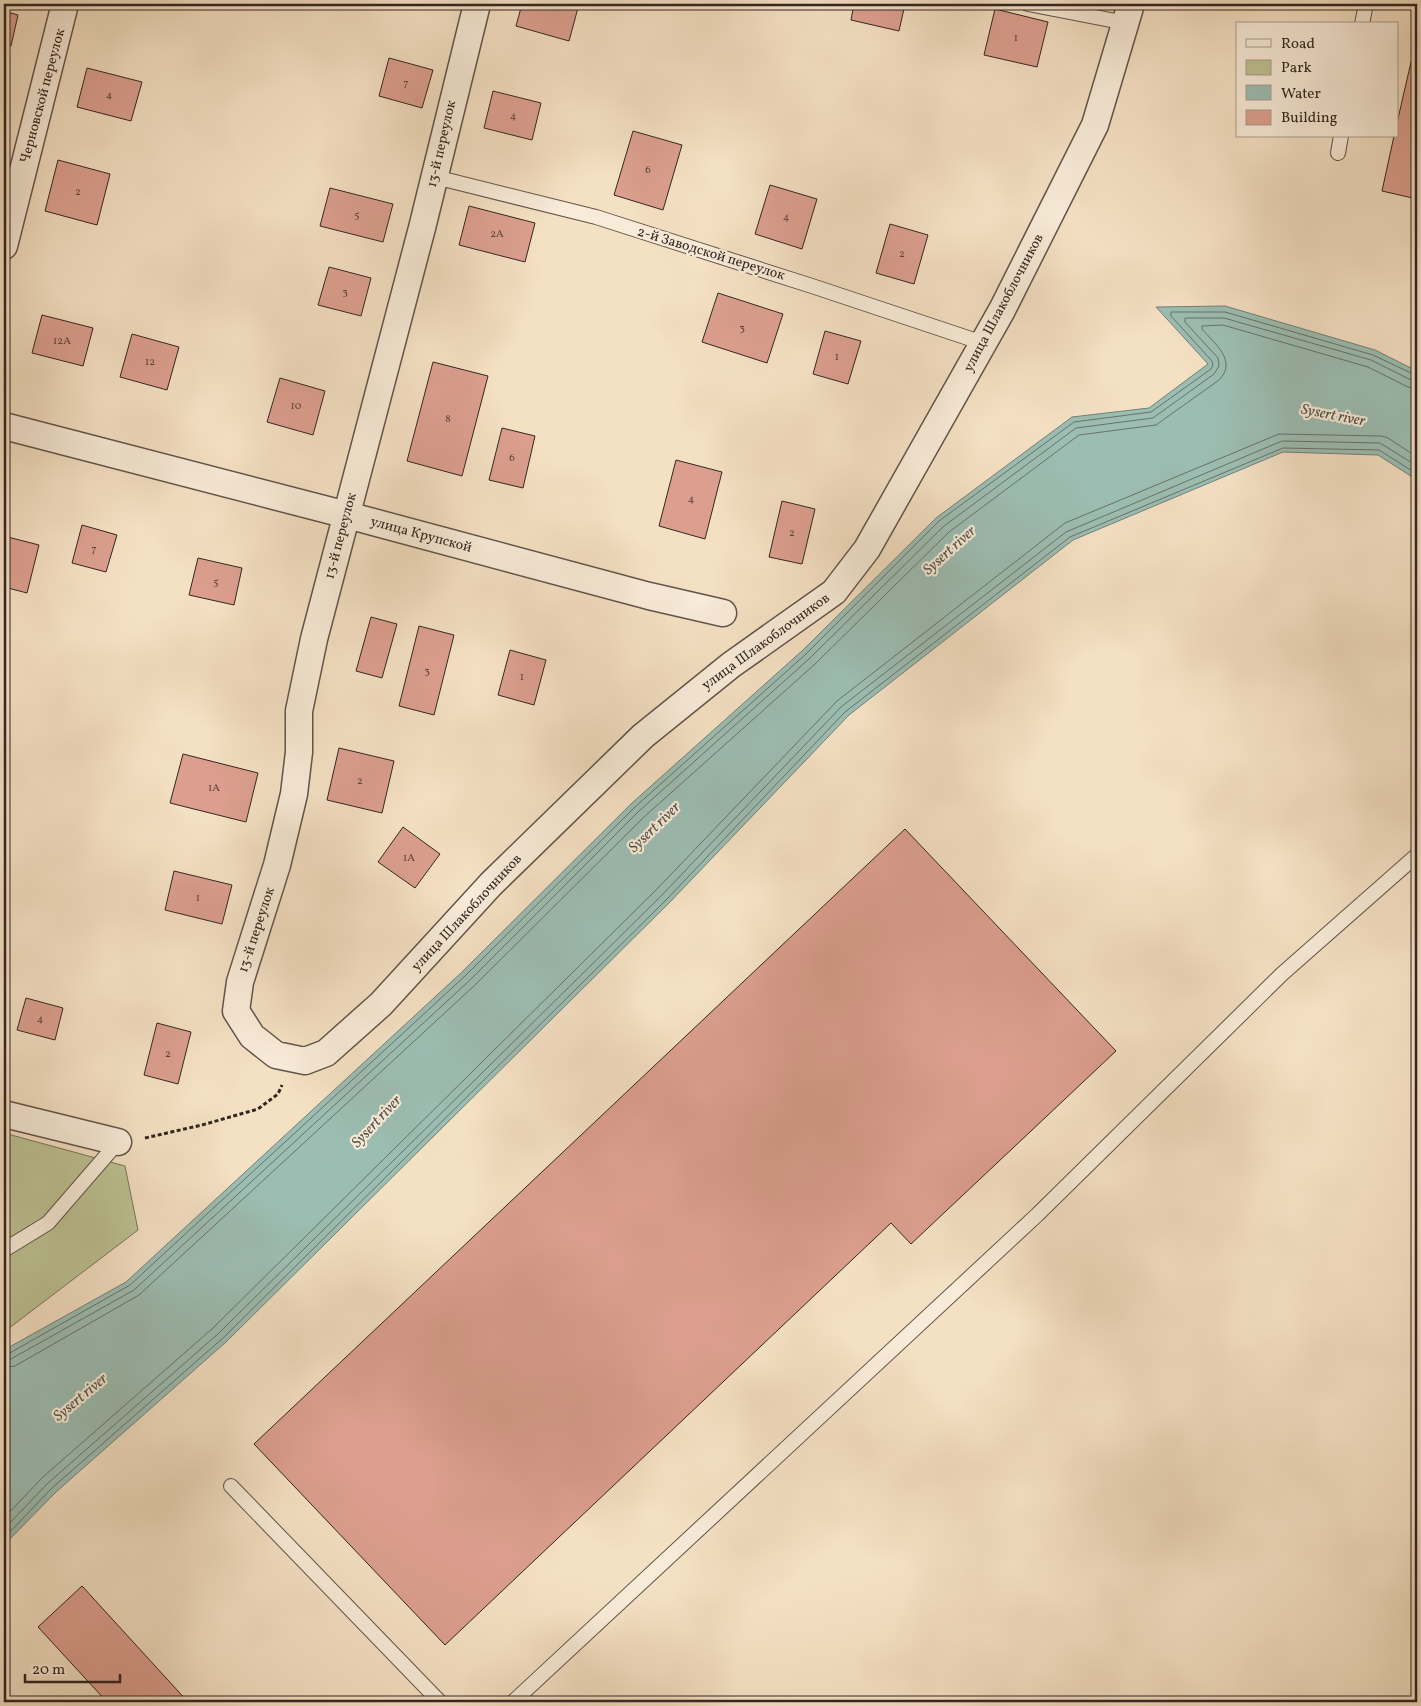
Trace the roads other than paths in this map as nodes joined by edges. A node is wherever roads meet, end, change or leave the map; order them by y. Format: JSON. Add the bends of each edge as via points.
{"nodes":[{"id":1,"x":66,"y":4,"type":"edge"},
{"id":2,"x":477,"y":4,"type":"edge"},
{"id":3,"x":1028,"y":4,"type":"edge"},
{"id":4,"x":1366,"y":4,"type":"edge"},
{"id":5,"x":1128,"y":14,"type":"edge"},
{"id":6,"x":1362,"y":22,"type":"edge"},
{"id":7,"x":1341,"y":138,"type":"edge"},
{"id":8,"x":1338,"y":153,"type":"dead end"},
{"id":9,"x":435,"y":177,"type":"junction"},
{"id":10,"x":4,"y":246,"type":"edge"},
{"id":11,"x":983,"y":343,"type":"junction"},
{"id":12,"x":4,"y":426,"type":"edge"},
{"id":13,"x":347,"y":515,"type":"junction"},
{"id":14,"x":723,"y":613,"type":"dead end"},
{"id":15,"x":1417,"y":855,"type":"edge"},
{"id":16,"x":286,"y":1057,"type":"joint"},
{"id":17,"x":4,"y":1114,"type":"edge"},
{"id":18,"x":118,"y":1142,"type":"joint"},
{"id":19,"x":4,"y":1250,"type":"edge"},
{"id":20,"x":231,"y":1486,"type":"dead end"},
{"id":21,"x":440,"y":1702,"type":"edge"},
{"id":22,"x":513,"y":1702,"type":"edge"}],
"edges":[{"from":1,"to":10,"type":"street","name":"Черновской переулок"},
{"from":2,"to":9,"type":"street","name":"13-й переулок"},
{"from":3,"to":5,"type":"lane"},
{"from":4,"to":6,"type":"lane"},
{"from":5,"to":11,"type":"street","name":"улица Шлакоблочников","via":[[1095,125]]},
{"from":7,"to":8,"type":"lane"},
{"from":9,"to":11,"type":"lane","name":"2-й Заводской переулок","via":[[596,217]]},
{"from":9,"to":13,"type":"street","name":"13-й переулок"},
{"from":11,"to":16,"type":"street","name":"улица Шлакоблочников","via":[[867,549],[834,592],[731,665],[643,736],[491,884],[381,1004],[326,1053],[305,1061]]},
{"from":12,"to":13,"type":"street","name":"улица Крупской"},
{"from":13,"to":14,"type":"street","name":"улица Крупской"},
{"from":13,"to":16,"type":"street","name":"13-й переулок","via":[[314,638],[299,711],[294,794],[277,865],[240,982],[236,1012],[252,1036]]},
{"from":15,"to":22,"type":"lane","via":[[1282,974],[1037,1215]]},
{"from":17,"to":18,"type":"street"},
{"from":18,"to":19,"type":"lane","via":[[48,1224]]},
{"from":20,"to":21,"type":"lane"}]}
